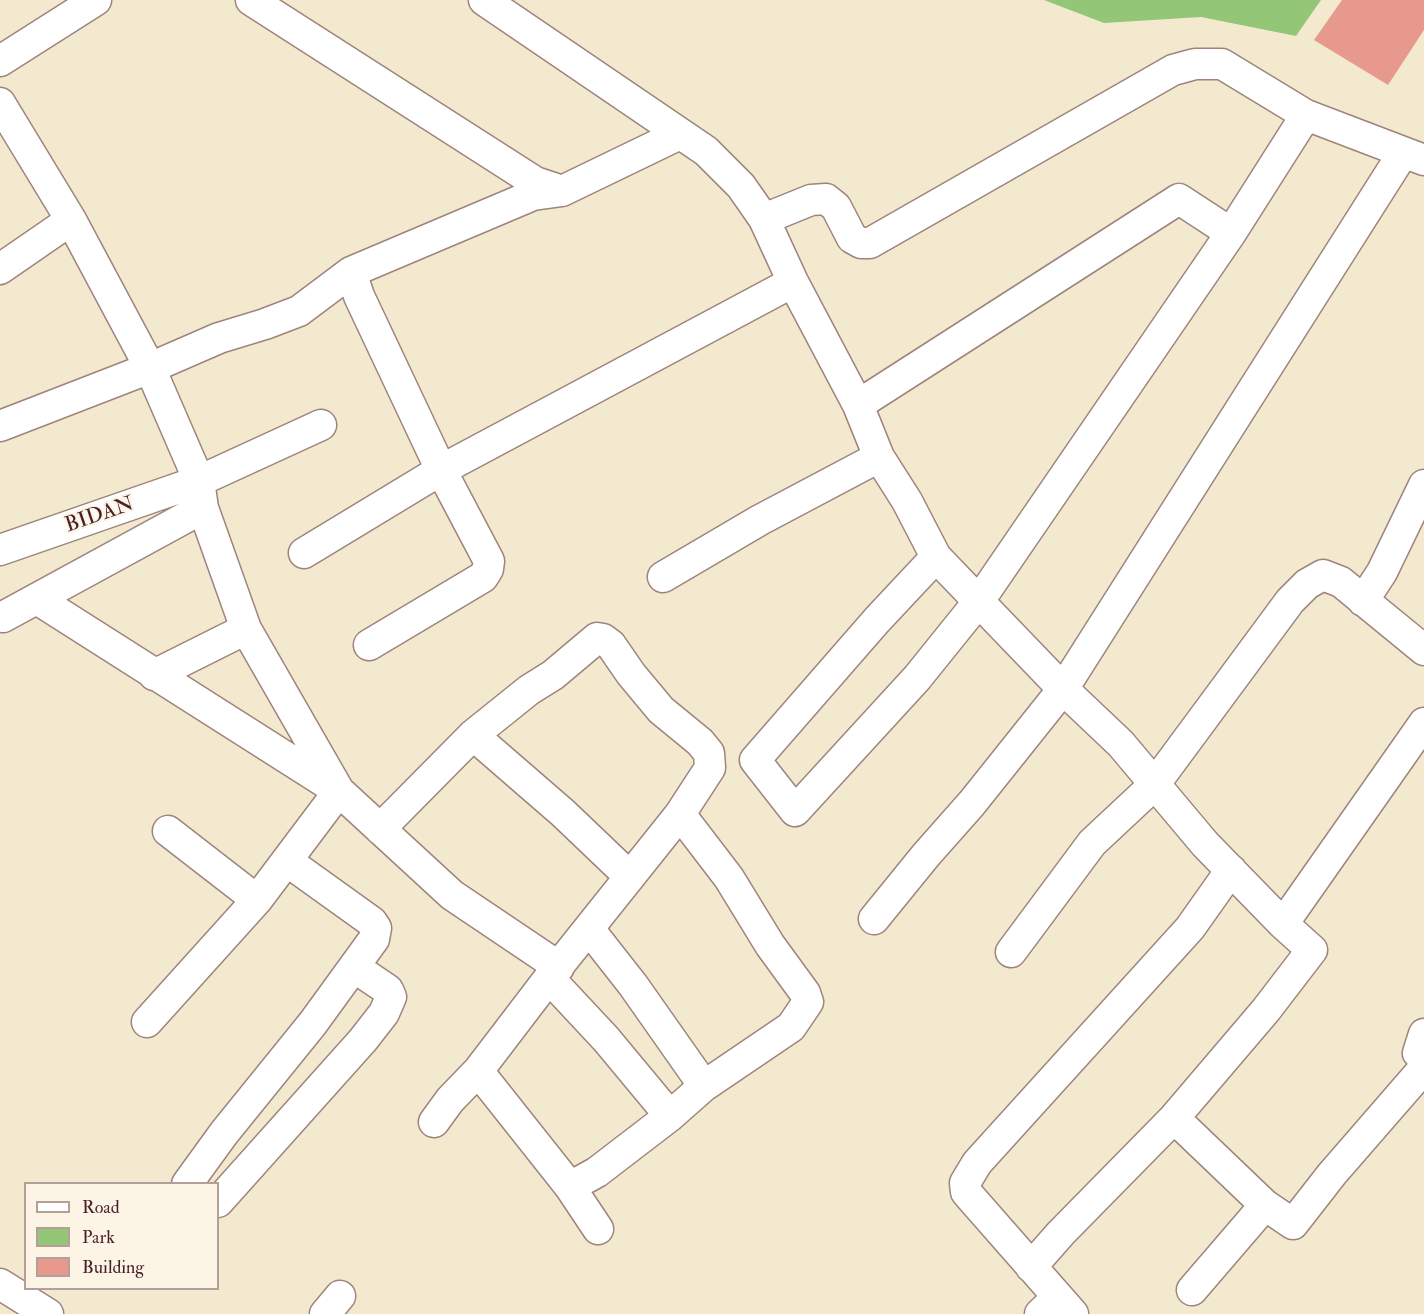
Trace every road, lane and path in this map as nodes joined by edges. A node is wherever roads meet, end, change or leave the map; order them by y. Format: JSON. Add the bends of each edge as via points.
{"nodes":[{"id":1,"x":96,"y":0,"type":"edge"},
{"id":2,"x":251,"y":0,"type":"edge"},
{"id":3,"x":484,"y":0,"type":"edge"},
{"id":4,"x":0,"y":61,"type":"edge"},
{"id":5,"x":0,"y":103,"type":"edge"},
{"id":6,"x":1306,"y":114,"type":"junction"},
{"id":7,"x":680,"y":134,"type":"junction"},
{"id":8,"x":1413,"y":157,"type":"edge"},
{"id":9,"x":562,"y":191,"type":"junction"},
{"id":10,"x":764,"y":219,"type":"junction"},
{"id":11,"x":71,"y":220,"type":"junction"},
{"id":12,"x":1232,"y":233,"type":"junction"},
{"id":13,"x":0,"y":269,"type":"edge"},
{"id":14,"x":351,"y":272,"type":"junction"},
{"id":15,"x":793,"y":282,"type":"junction"},
{"id":16,"x":150,"y":368,"type":"junction"},
{"id":17,"x":858,"y":405,"type":"junction"},
{"id":18,"x":321,"y":425,"type":"dead end"},
{"id":19,"x":0,"y":426,"type":"edge"},
{"id":20,"x":879,"y":458,"type":"junction"},
{"id":21,"x":441,"y":470,"type":"junction"},
{"id":22,"x":1424,"y":485,"type":"edge"},
{"id":23,"x":201,"y":495,"type":"junction"},
{"id":24,"x":0,"y":550,"type":"edge"},
{"id":25,"x":304,"y":553,"type":"dead end"},
{"id":26,"x":936,"y":557,"type":"junction"},
{"id":27,"x":663,"y":577,"type":"dead end"},
{"id":28,"x":37,"y":599,"type":"junction"},
{"id":29,"x":979,"y":601,"type":"junction"},
{"id":30,"x":1363,"y":601,"type":"junction"},
{"id":31,"x":3,"y":617,"type":"dead end"},
{"id":32,"x":246,"y":629,"type":"junction"},
{"id":33,"x":369,"y":645,"type":"dead end"},
{"id":34,"x":1424,"y":650,"type":"edge"},
{"id":35,"x":154,"y":675,"type":"junction"},
{"id":36,"x":1063,"y":689,"type":"junction"},
{"id":37,"x":1424,"y":723,"type":"edge"},
{"id":38,"x":473,"y":735,"type":"junction"},
{"id":39,"x":1154,"y":785,"type":"junction"},
{"id":40,"x":339,"y":791,"type":"junction"},
{"id":41,"x":680,"y":814,"type":"junction"},
{"id":42,"x":380,"y":829,"type":"junction"},
{"id":43,"x":168,"y":831,"type":"dead end"},
{"id":44,"x":287,"y":861,"type":"junction"},
{"id":45,"x":1231,"y":870,"type":"junction"},
{"id":46,"x":629,"y":876,"type":"junction"},
{"id":47,"x":257,"y":900,"type":"junction"},
{"id":48,"x":874,"y":919,"type":"dead end"},
{"id":49,"x":1283,"y":924,"type":"junction"},
{"id":50,"x":589,"y":929,"type":"junction"},
{"id":51,"x":1011,"y":952,"type":"dead end"},
{"id":52,"x":354,"y":967,"type":"junction"},
{"id":53,"x":554,"y":973,"type":"junction"},
{"id":54,"x":147,"y":1022,"type":"dead end"},
{"id":55,"x":1424,"y":1034,"type":"edge"},
{"id":56,"x":1424,"y":1059,"type":"edge"},
{"id":57,"x":1424,"y":1068,"type":"edge"},
{"id":58,"x":478,"y":1071,"type":"junction"},
{"id":59,"x":704,"y":1086,"type":"junction"},
{"id":60,"x":670,"y":1116,"type":"junction"},
{"id":61,"x":1174,"y":1118,"type":"junction"},
{"id":62,"x":434,"y":1122,"type":"dead end"},
{"id":63,"x":188,"y":1182,"type":"edge"},
{"id":64,"x":570,"y":1186,"type":"junction"},
{"id":65,"x":219,"y":1201,"type":"edge"},
{"id":66,"x":1265,"y":1205,"type":"junction"},
{"id":67,"x":598,"y":1229,"type":"dead end"},
{"id":68,"x":1031,"y":1267,"type":"junction"},
{"id":69,"x":0,"y":1284,"type":"edge"},
{"id":70,"x":1192,"y":1290,"type":"dead end"},
{"id":71,"x":1056,"y":1308,"type":"edge"},
{"id":72,"x":48,"y":1314,"type":"edge"}],
"edges":[{"from":1,"to":4,"type":"street"},
{"from":2,"to":9,"type":"street","via":[[535,182]]},
{"from":3,"to":7,"type":"street"},
{"from":5,"to":11,"type":"street"},
{"from":6,"to":8,"type":"street"},
{"from":6,"to":10,"type":"street","via":[[1222,64],[1194,64],[1173,70],[870,243],[852,238],[836,207],[826,199],[811,200]]},
{"from":6,"to":12,"type":"street"},
{"from":7,"to":9,"type":"street"},
{"from":7,"to":10,"type":"street","via":[[706,152],[741,186]]},
{"from":8,"to":36,"type":"street"},
{"from":9,"to":14,"type":"street","via":[[533,195]]},
{"from":10,"to":15,"type":"street"},
{"from":11,"to":13,"type":"street"},
{"from":11,"to":16,"type":"street"},
{"from":12,"to":17,"type":"street","via":[[1179,199]]},
{"from":12,"to":29,"type":"street"},
{"from":14,"to":16,"type":"street","via":[[299,311],[219,338]]},
{"from":14,"to":21,"type":"street"},
{"from":15,"to":17,"type":"street"},
{"from":15,"to":21,"type":"street"},
{"from":16,"to":19,"type":"street"},
{"from":16,"to":23,"type":"street"},
{"from":17,"to":20,"type":"street"},
{"from":18,"to":23,"type":"street"},
{"from":20,"to":26,"type":"street"},
{"from":20,"to":27,"type":"street","via":[[760,520]]},
{"from":21,"to":25,"type":"street"},
{"from":21,"to":33,"type":"street","via":[[489,561],[488,569],[483,577]]},
{"from":22,"to":30,"type":"street","via":[[1382,572]]},
{"from":23,"to":24,"type":"street","name":"BIDAN"},
{"from":23,"to":28,"type":"street"},
{"from":23,"to":32,"type":"street"},
{"from":26,"to":29,"type":"street"},
{"from":26,"to":29,"type":"street","via":[[755,760],[795,811],[917,678]]},
{"from":28,"to":31,"type":"street"},
{"from":28,"to":35,"type":"street"},
{"from":29,"to":36,"type":"street"},
{"from":30,"to":34,"type":"street"},
{"from":30,"to":39,"type":"street","via":[[1341,582],[1323,575],[1307,584],[1290,601]]},
{"from":32,"to":35,"type":"street"},
{"from":32,"to":40,"type":"street"},
{"from":35,"to":40,"type":"street"},
{"from":36,"to":39,"type":"street","via":[[1121,744]]},
{"from":36,"to":48,"type":"street"},
{"from":37,"to":49,"type":"street"},
{"from":38,"to":41,"type":"street","via":[[597,638],[603,639],[661,710],[709,753],[710,768]]},
{"from":38,"to":42,"type":"street"},
{"from":38,"to":46,"type":"street"},
{"from":39,"to":45,"type":"street"},
{"from":39,"to":51,"type":"street","via":[[1092,843]]},
{"from":40,"to":42,"type":"street"},
{"from":40,"to":44,"type":"street"},
{"from":41,"to":46,"type":"street"},
{"from":41,"to":59,"type":"street","via":[[729,878],[808,1002],[791,1027]]},
{"from":42,"to":53,"type":"street","via":[[452,895]]},
{"from":43,"to":47,"type":"street"},
{"from":44,"to":47,"type":"street"},
{"from":44,"to":52,"type":"street","via":[[376,928],[374,939]]},
{"from":45,"to":49,"type":"street"},
{"from":45,"to":68,"type":"street","via":[[1190,928],[969,1174],[966,1192]]},
{"from":46,"to":50,"type":"street"},
{"from":47,"to":54,"type":"street"},
{"from":49,"to":61,"type":"street","via":[[1312,950]]},
{"from":50,"to":53,"type":"street"},
{"from":50,"to":59,"type":"street"},
{"from":52,"to":63,"type":"street"},
{"from":52,"to":65,"type":"street","via":[[388,990],[391,997],[384,1013]]},
{"from":53,"to":58,"type":"street"},
{"from":53,"to":60,"type":"street"},
{"from":55,"to":56,"type":"street","via":[[1418,1053]]},
{"from":57,"to":66,"type":"street","via":[[1293,1224]]},
{"from":58,"to":62,"type":"street"},
{"from":58,"to":64,"type":"street"},
{"from":59,"to":60,"type":"street"},
{"from":60,"to":64,"type":"street","via":[[597,1173]]},
{"from":61,"to":66,"type":"street"},
{"from":61,"to":68,"type":"street"},
{"from":64,"to":67,"type":"street"},
{"from":66,"to":70,"type":"street"},
{"from":68,"to":71,"type":"street"},
{"from":69,"to":72,"type":"street"}]}
